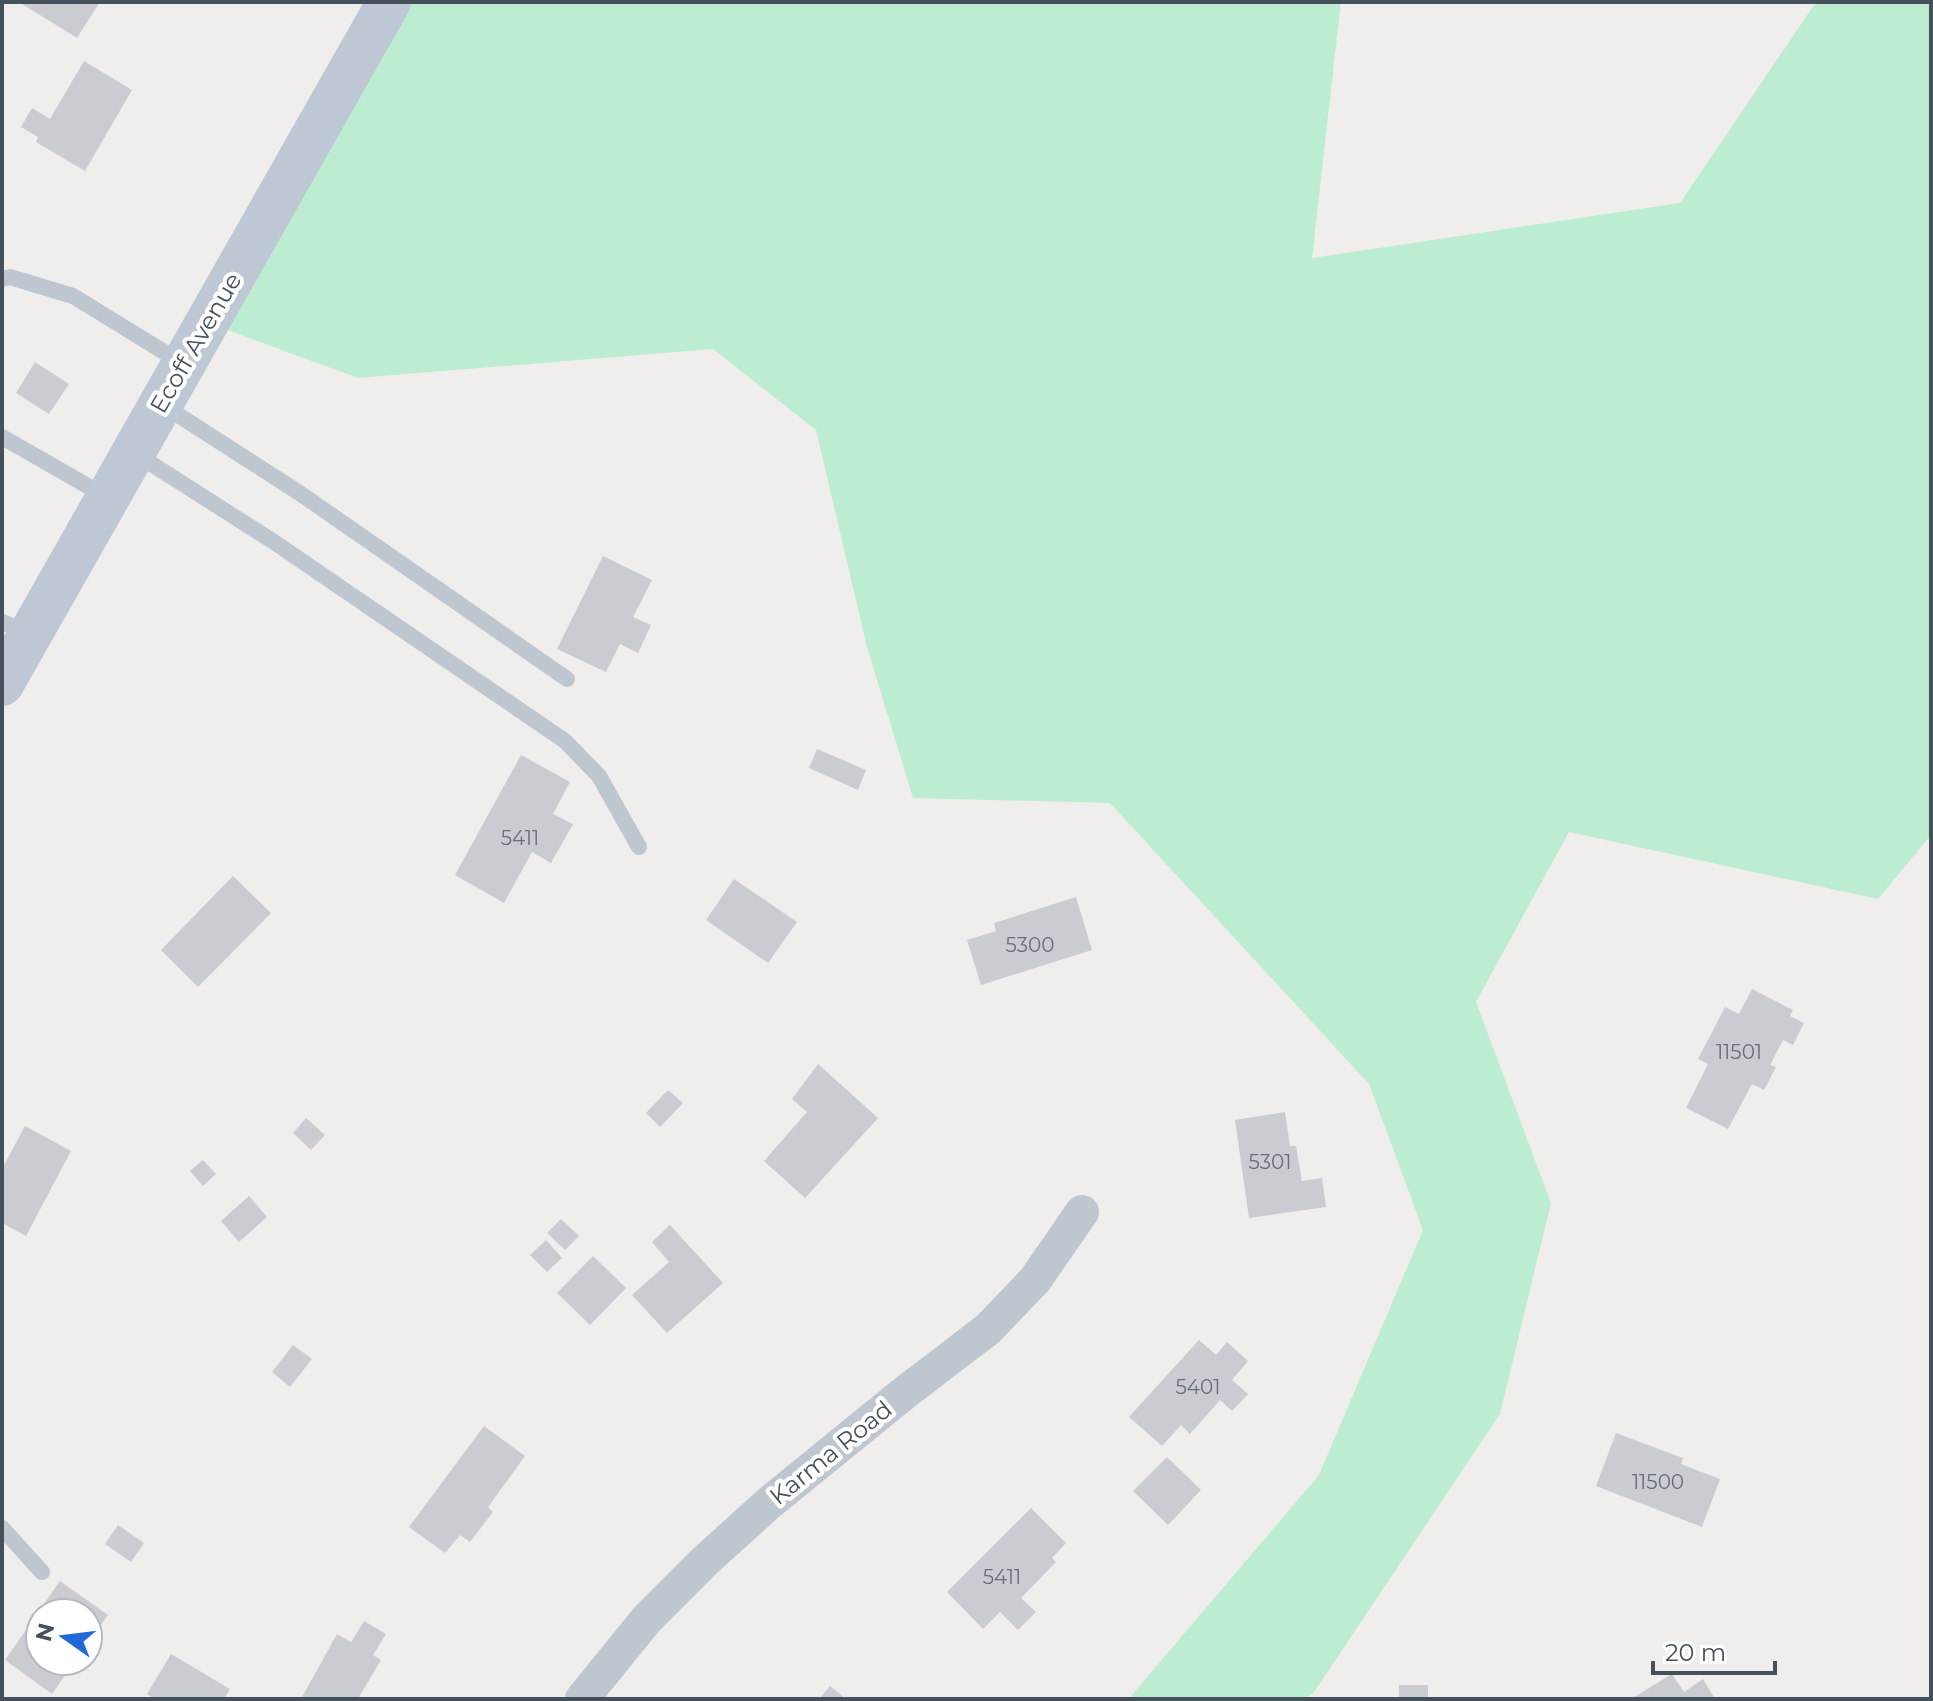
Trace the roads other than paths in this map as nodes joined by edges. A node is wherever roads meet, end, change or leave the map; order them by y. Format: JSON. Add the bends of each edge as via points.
{"nodes":[{"id":1,"x":389,"y":2,"type":"edge"},
{"id":2,"x":2,"y":279,"type":"edge"},
{"id":3,"x":184,"y":364,"type":"junction"},
{"id":4,"x":161,"y":404,"type":"junction"},
{"id":5,"x":2,"y":437,"type":"edge"},
{"id":6,"x":134,"y":453,"type":"junction"},
{"id":7,"x":109,"y":497,"type":"junction"},
{"id":8,"x":16,"y":628,"type":"edge"},
{"id":9,"x":567,"y":679,"type":"dead end"},
{"id":10,"x":2,"y":684,"type":"edge"},
{"id":11,"x":639,"y":847,"type":"dead end"},
{"id":12,"x":1082,"y":1212,"type":"dead end"},
{"id":13,"x":2,"y":1528,"type":"edge"},
{"id":14,"x":42,"y":1572,"type":"dead end"},
{"id":15,"x":582,"y":1699,"type":"edge"}],
"edges":[{"from":1,"to":3,"type":"street","name":"Ecoff Avenue"},
{"from":2,"to":3,"type":"lane","via":[[73,296]]},
{"from":3,"to":4,"type":"street","name":"Ecoff Avenue"},
{"from":4,"to":6,"type":"street","name":"Ecoff Avenue"},
{"from":4,"to":9,"type":"lane"},
{"from":5,"to":7,"type":"lane"},
{"from":6,"to":7,"type":"street","name":"Ecoff Avenue"},
{"from":6,"to":11,"type":"lane","via":[[565,741],[599,776]]},
{"from":7,"to":8,"type":"street","name":"Ecoff Avenue"},
{"from":8,"to":10,"type":"street","name":"Ecoff Avenue"},
{"from":12,"to":15,"type":"street","name":"Karma Road","via":[[1035,1280],[988,1329],[830,1453],[706,1560],[646,1620]]},
{"from":13,"to":14,"type":"lane"}]}
